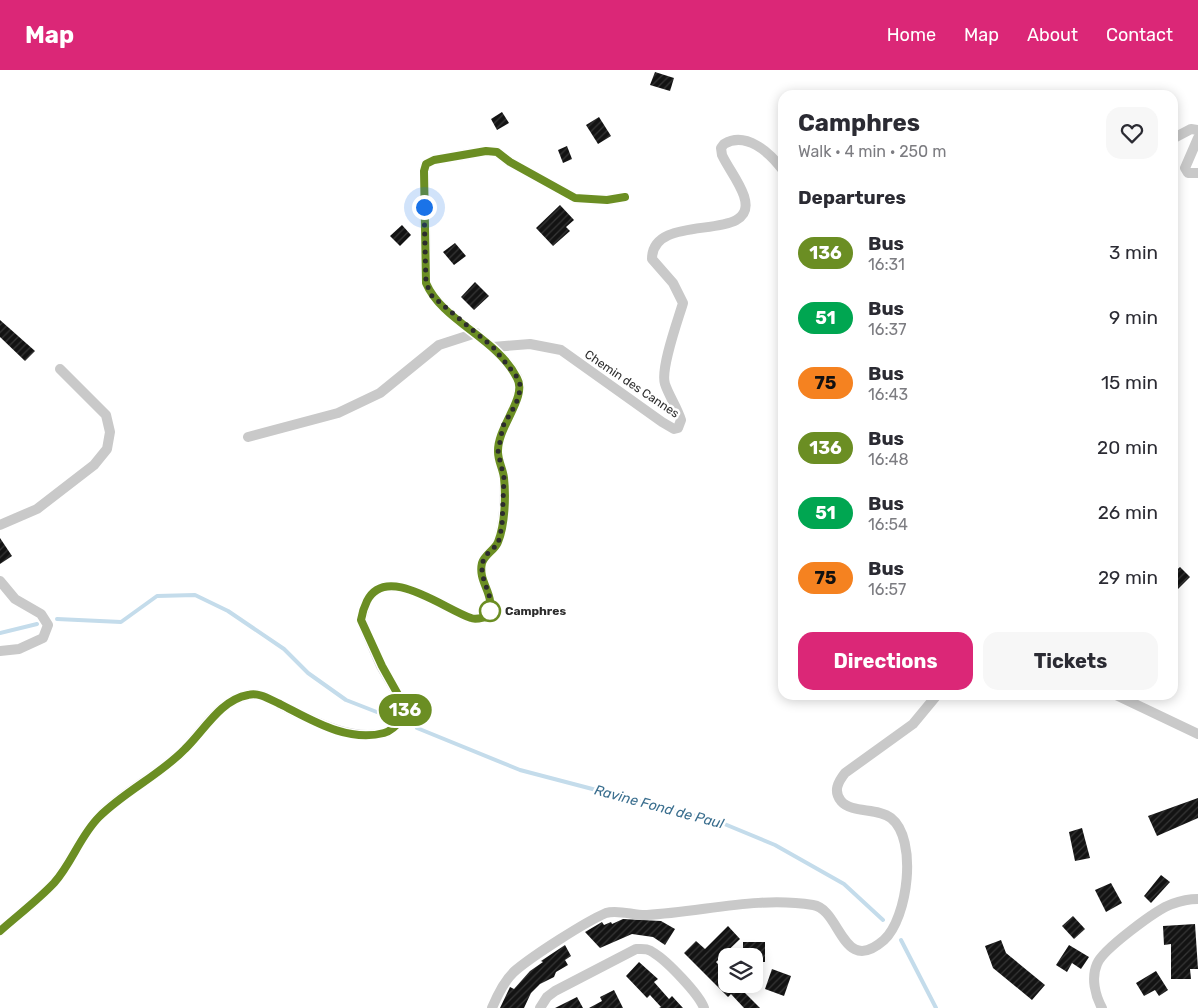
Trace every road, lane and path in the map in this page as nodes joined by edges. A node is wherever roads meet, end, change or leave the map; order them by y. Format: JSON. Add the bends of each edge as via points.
{"nodes":[{"id":1,"x":1198,"y":130,"type":"edge"},
{"id":2,"x":1178,"y":136,"type":"edge"},
{"id":3,"x":1198,"y":138,"type":"edge"},
{"id":4,"x":778,"y":165,"type":"edge"},
{"id":5,"x":1198,"y":173,"type":"edge"},
{"id":6,"x":625,"y":197,"type":"dead end"},
{"id":7,"x":476,"y":333,"type":"junction"},
{"id":8,"x":493,"y":347,"type":"junction"},
{"id":9,"x":60,"y":369,"type":"dead end"},
{"id":10,"x":248,"y":437,"type":"dead end"},
{"id":11,"x":0,"y":525,"type":"edge"},
{"id":12,"x":0,"y":581,"type":"edge"},
{"id":13,"x":0,"y":651,"type":"edge"},
{"id":14,"x":933,"y":700,"type":"edge"},
{"id":15,"x":1127,"y":700,"type":"edge"},
{"id":16,"x":1198,"y":734,"type":"edge"},
{"id":17,"x":1198,"y":899,"type":"edge"},
{"id":18,"x":0,"y":931,"type":"edge"},
{"id":19,"x":492,"y":1008,"type":"edge"},
{"id":20,"x":540,"y":1008,"type":"edge"},
{"id":21,"x":704,"y":1008,"type":"edge"},
{"id":22,"x":1102,"y":1008,"type":"edge"}],
"edges":[{"from":1,"to":2,"type":"street","via":[[1191,129]]},
{"from":3,"to":5,"type":"street","via":[[1185,168],[1188,173]]},
{"from":4,"to":8,"type":"street","name":"Chemin des Cannes","via":[[756,144],[728,141],[721,148],[744,197],[745,209],[740,218],[730,223],[669,234],[652,252],[652,259],[673,283],[683,303],[668,353],[664,382],[681,420],[678,428],[662,422],[561,350],[530,344]]},
{"from":6,"to":7,"type":"street","via":[[607,200],[575,198],[497,152],[486,151],[426,164],[426,283],[432,296]]},
{"from":7,"to":8,"type":"street"},
{"from":7,"to":10,"type":"street","via":[[439,345],[380,393],[338,413]]},
{"from":8,"to":18,"type":"street","via":[[521,387],[516,404],[503,426],[498,452],[504,478],[502,526],[498,544],[482,563],[482,574],[492,604],[490,611],[486,617],[473,619],[403,587],[387,585],[367,600],[361,620],[405,707],[404,717],[384,733],[359,734],[332,730],[260,695],[247,695],[223,707],[185,750],[125,793],[99,817],[82,836],[54,882]]},
{"from":9,"to":11,"type":"street","via":[[106,415],[110,432],[107,449],[94,465],[37,509]]},
{"from":12,"to":13,"type":"street","via":[[15,599],[41,614],[48,625],[43,638],[19,649]]},
{"from":14,"to":19,"type":"street","via":[[913,724],[838,782],[838,794],[844,804],[889,816],[901,830],[904,840],[907,883],[902,908],[884,940],[872,948],[855,950],[847,944],[824,910],[814,905],[747,902],[645,915],[608,913],[516,970]]},
{"from":15,"to":16,"type":"street"},
{"from":17,"to":22,"type":"street","via":[[1171,904],[1155,913],[1106,951],[1097,962],[1094,976]]},
{"from":20,"to":21,"type":"street","via":[[555,990],[636,949],[645,948],[660,957]]}]}
